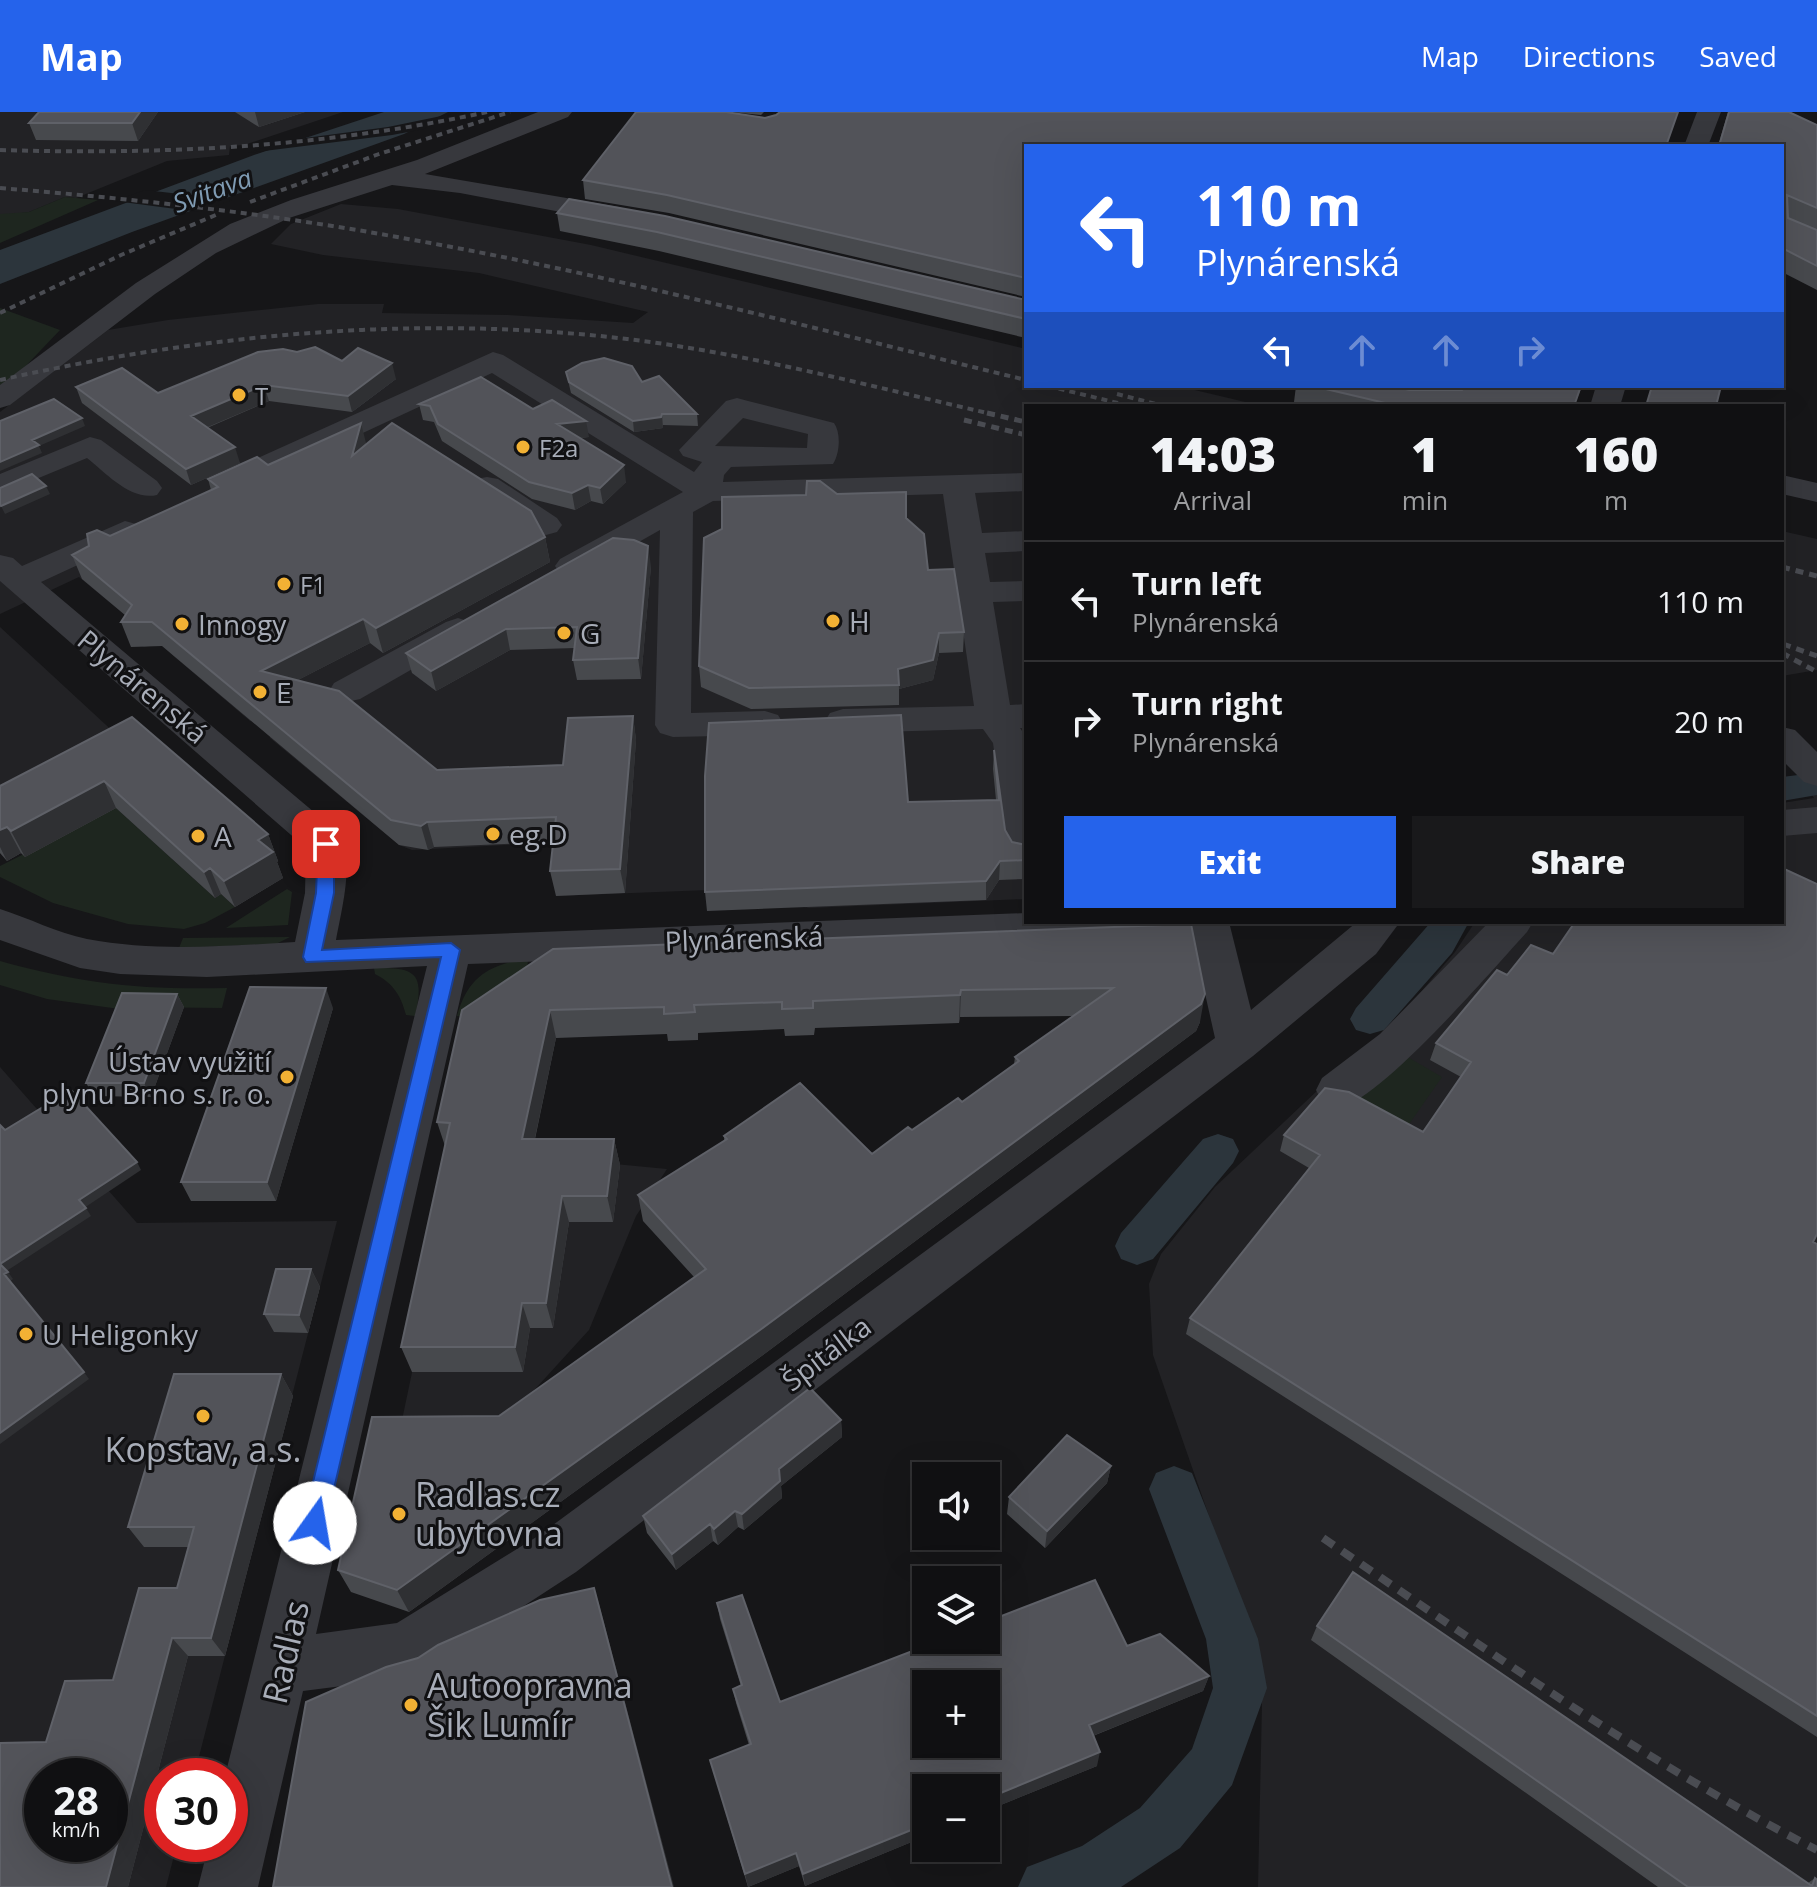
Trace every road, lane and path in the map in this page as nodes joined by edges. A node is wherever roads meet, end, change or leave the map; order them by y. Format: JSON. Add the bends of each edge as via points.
{"nodes":[{"id":1,"x":560,"y":112,"type":"edge"},
{"id":2,"x":1709,"y":112,"type":"edge"},
{"id":3,"x":1697,"y":144,"type":"edge"},
{"id":4,"x":390,"y":177,"type":"junction"},
{"id":5,"x":638,"y":218,"type":"edge"},
{"id":6,"x":0,"y":399,"type":"edge"},
{"id":7,"x":723,"y":458,"type":"dead end"},
{"id":8,"x":466,"y":473,"type":"edge"},
{"id":9,"x":1024,"y":482,"type":"edge"},
{"id":10,"x":0,"y":485,"type":"edge"},
{"id":11,"x":1784,"y":485,"type":"edge"},
{"id":12,"x":958,"y":486,"type":"junction"},
{"id":13,"x":146,"y":488,"type":"dead end"},
{"id":14,"x":1817,"y":493,"type":"edge"},
{"id":15,"x":204,"y":494,"type":"edge"},
{"id":16,"x":692,"y":500,"type":"junction"},
{"id":17,"x":146,"y":521,"type":"edge"},
{"id":18,"x":546,"y":525,"type":"dead end"},
{"id":19,"x":1024,"y":541,"type":"edge"},
{"id":20,"x":967,"y":544,"type":"junction"},
{"id":21,"x":9,"y":572,"type":"edge"},
{"id":22,"x":540,"y":584,"type":"edge"},
{"id":23,"x":1024,"y":591,"type":"edge"},
{"id":24,"x":975,"y":593,"type":"junction"},
{"id":25,"x":485,"y":614,"type":"edge"},
{"id":26,"x":347,"y":691,"type":"dead end"},
{"id":27,"x":1010,"y":717,"type":"edge"},
{"id":28,"x":1794,"y":728,"type":"edge"},
{"id":29,"x":1817,"y":773,"type":"edge"},
{"id":30,"x":1817,"y":820,"type":"edge"},
{"id":31,"x":1784,"y":823,"type":"edge"},
{"id":32,"x":1024,"y":834,"type":"edge"},
{"id":33,"x":0,"y":924,"type":"edge"},
{"id":34,"x":1083,"y":924,"type":"edge"},
{"id":35,"x":1209,"y":924,"type":"edge"},
{"id":36,"x":1378,"y":924,"type":"edge"},
{"id":37,"x":1511,"y":924,"type":"edge"},
{"id":38,"x":1036,"y":925,"type":"edge"},
{"id":39,"x":451,"y":950,"type":"junction"},
{"id":40,"x":312,"y":957,"type":"junction"},
{"id":41,"x":1238,"y":1044,"type":"junction"},
{"id":42,"x":1338,"y":1090,"type":"edge"},
{"id":43,"x":282,"y":1666,"type":"junction"},
{"id":44,"x":228,"y":1887,"type":"edge"}],
"edges":[{"from":1,"to":4,"type":"street"},
{"from":2,"to":3,"type":"street"},
{"from":4,"to":5,"type":"street"},
{"from":4,"to":6,"type":"street","via":[[240,230],[168,271]]},
{"from":7,"to":16,"type":"street"},
{"from":8,"to":18,"type":"street"},
{"from":9,"to":12,"type":"street"},
{"from":10,"to":13,"type":"street","via":[[90,446]]},
{"from":11,"to":14,"type":"street"},
{"from":12,"to":16,"type":"street"},
{"from":12,"to":20,"type":"street"},
{"from":15,"to":16,"type":"street","via":[[388,423],[493,361]]},
{"from":16,"to":22,"type":"street"},
{"from":16,"to":27,"type":"street","via":[[673,725]]},
{"from":17,"to":21,"type":"street"},
{"from":19,"to":20,"type":"street"},
{"from":20,"to":24,"type":"street"},
{"from":21,"to":40,"type":"street","name":"Plynárenská","via":[[326,844],[325,893]]},
{"from":23,"to":24,"type":"street"},
{"from":24,"to":27,"type":"street"},
{"from":25,"to":26,"type":"street"},
{"from":27,"to":32,"type":"street"},
{"from":28,"to":29,"type":"street"},
{"from":30,"to":31,"type":"street"},
{"from":33,"to":40,"type":"street","name":"Plynárenská","via":[[80,953],[120,959]]},
{"from":34,"to":38,"type":"street","name":"Plynárenská"},
{"from":35,"to":41,"type":"street"},
{"from":36,"to":41,"type":"street","name":"Špitálka"},
{"from":37,"to":42,"type":"street","via":[[1395,1046]]},
{"from":38,"to":39,"type":"street","name":"Plynárenská"},
{"from":39,"to":40,"type":"street","name":"Plynárenská"},
{"from":39,"to":43,"type":"street","name":"Radlas"},
{"from":41,"to":43,"type":"street","name":"Špitálka","via":[[557,1554],[405,1650]]},
{"from":43,"to":44,"type":"street","name":"Radlas"}]}
